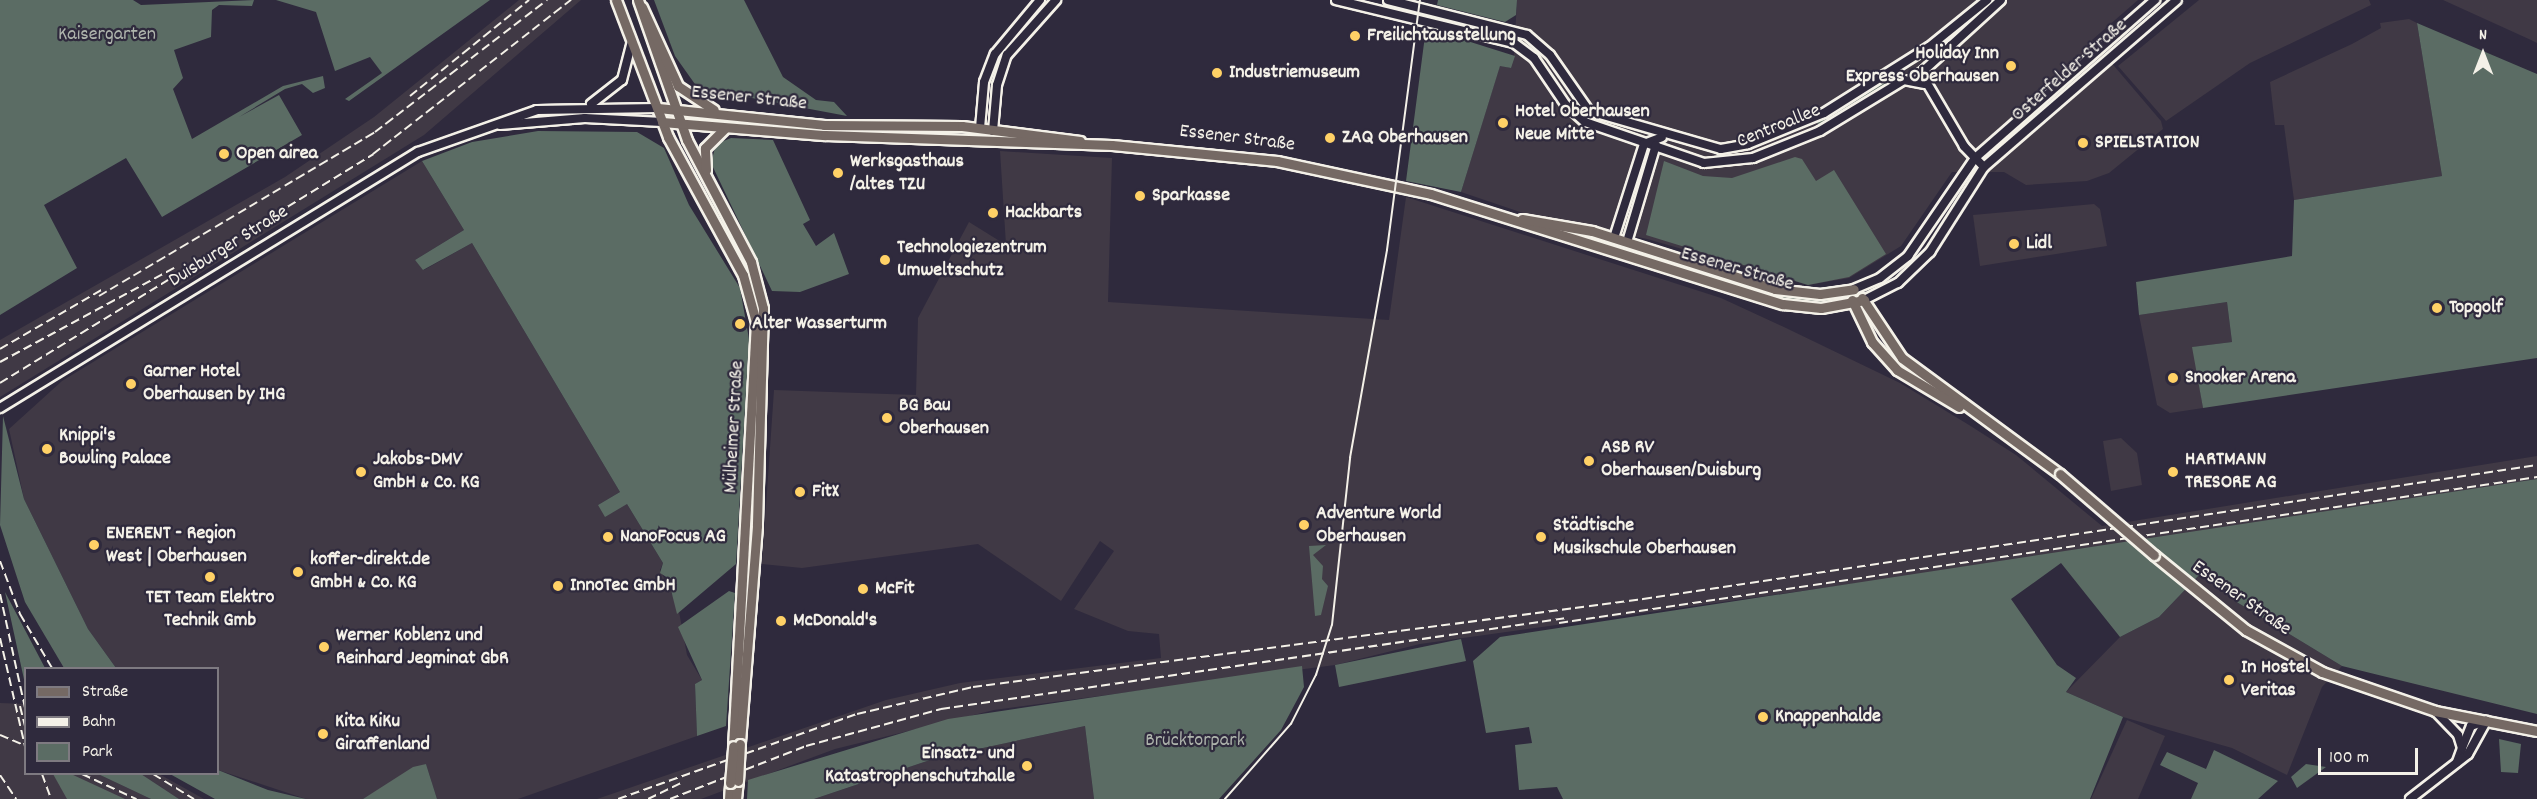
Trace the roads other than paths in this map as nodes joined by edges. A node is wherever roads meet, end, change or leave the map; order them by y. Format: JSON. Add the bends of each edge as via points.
{"nodes":[{"id":1,"x":616,"y":0,"type":"edge"},
{"id":2,"x":638,"y":0,"type":"edge"},
{"id":3,"x":1040,"y":0,"type":"edge"},
{"id":4,"x":1056,"y":0,"type":"edge"},
{"id":5,"x":1336,"y":0,"type":"edge"},
{"id":6,"x":1388,"y":0,"type":"edge"},
{"id":7,"x":1987,"y":0,"type":"edge"},
{"id":8,"x":2001,"y":0,"type":"edge"},
{"id":9,"x":2155,"y":0,"type":"edge"},
{"id":10,"x":2177,"y":0,"type":"edge"},
{"id":11,"x":632,"y":38,"type":"junction"},
{"id":12,"x":1925,"y":84,"type":"junction"},
{"id":13,"x":588,"y":105,"type":"junction"},
{"id":14,"x":658,"y":108,"type":"junction"},
{"id":15,"x":676,"y":109,"type":"junction"},
{"id":16,"x":716,"y":111,"type":"junction"},
{"id":17,"x":662,"y":122,"type":"junction"},
{"id":18,"x":681,"y":124,"type":"junction"},
{"id":19,"x":727,"y":127,"type":"junction"},
{"id":20,"x":482,"y":128,"type":"junction"},
{"id":21,"x":980,"y":128,"type":"junction"},
{"id":22,"x":993,"y":131,"type":"junction"},
{"id":23,"x":1652,"y":134,"type":"junction"},
{"id":24,"x":979,"y":141,"type":"junction"},
{"id":25,"x":992,"y":142,"type":"junction"},
{"id":26,"x":1096,"y":144,"type":"junction"},
{"id":27,"x":1644,"y":144,"type":"junction"},
{"id":28,"x":1656,"y":148,"type":"junction"},
{"id":29,"x":1975,"y":158,"type":"junction"},
{"id":30,"x":1984,"y":167,"type":"junction"},
{"id":31,"x":709,"y":184,"type":"junction"},
{"id":32,"x":1511,"y":218,"type":"junction"},
{"id":33,"x":1614,"y":238,"type":"junction"},
{"id":34,"x":1627,"y":242,"type":"junction"},
{"id":35,"x":1615,"y":252,"type":"junction"},
{"id":36,"x":1854,"y":289,"type":"junction"},
{"id":37,"x":1864,"y":300,"type":"junction"},
{"id":38,"x":1852,"y":304,"type":"junction"},
{"id":39,"x":1902,"y":358,"type":"junction"},
{"id":40,"x":1893,"y":367,"type":"junction"},
{"id":41,"x":0,"y":408,"type":"edge"},
{"id":42,"x":1969,"y":410,"type":"junction"},
{"id":43,"x":749,"y":574,"type":"junction"},
{"id":44,"x":2435,"y":711,"type":"junction"},
{"id":45,"x":2486,"y":721,"type":"junction"},
{"id":46,"x":2537,"y":731,"type":"edge"},
{"id":47,"x":2462,"y":748,"type":"junction"},
{"id":48,"x":2456,"y":763,"type":"junction"},
{"id":49,"x":734,"y":782,"type":"junction"},
{"id":50,"x":729,"y":799,"type":"edge"},
{"id":51,"x":736,"y":799,"type":"edge"},
{"id":52,"x":2410,"y":799,"type":"edge"}],
"edges":[{"from":1,"to":11,"type":"main road","name":"Mülheimer Straße"},
{"from":2,"to":15,"type":"main road","name":"Mülheimer Straße"},
{"from":2,"to":16,"type":"main road","via":[[678,86]]},
{"from":3,"to":21,"type":"main road","via":[[994,54],[984,82]]},
{"from":4,"to":22,"type":"main road","via":[[1007,55]]},
{"from":5,"to":27,"type":"main road","name":"Centroallee","via":[[1517,45],[1541,66],[1579,118]]},
{"from":6,"to":23,"type":"main road","name":"Centroallee","via":[[1527,35],[1550,55],[1582,105]]},
{"from":7,"to":23,"type":"main road","name":"Centroallee","via":[[1929,47],[1804,122],[1732,148]]},
{"from":8,"to":12,"type":"main road","via":[[1923,68]]},
{"from":9,"to":29,"type":"main road","name":"Osterfelder Straße"},
{"from":10,"to":30,"type":"main road","name":"Osterfelder Straße"},
{"from":11,"to":13,"type":"main road","via":[[622,80]]},
{"from":11,"to":14,"type":"main road","name":"Mülheimer Straße"},
{"from":12,"to":28,"type":"main road","name":"Centroallee","via":[[1904,80],[1820,131],[1738,162],[1704,163]]},
{"from":12,"to":29,"type":"main road"},
{"from":13,"to":14,"type":"main road","name":"Duisburger Straße"},
{"from":13,"to":20,"type":"main road","name":"Duisburger Straße","via":[[537,110]]},
{"from":14,"to":15,"type":"main road","name":"Essener Straße"},
{"from":14,"to":17,"type":"main road","name":"Mülheimer Straße"},
{"from":15,"to":16,"type":"main road","name":"Essener Straße"},
{"from":15,"to":18,"type":"main road","name":"Mülheimer Straße"},
{"from":16,"to":21,"type":"main road","name":"Essener Straße","via":[[824,125]]},
{"from":17,"to":18,"type":"main road","name":"Essener Straße"},
{"from":17,"to":20,"type":"main road","name":"Duisburger Straße","via":[[585,118]]},
{"from":17,"to":43,"type":"main road","name":"Mülheimer Straße","via":[[743,275],[755,317]]},
{"from":18,"to":19,"type":"main road","name":"Essener Straße"},
{"from":18,"to":31,"type":"main road","name":"Mülheimer Straße"},
{"from":19,"to":24,"type":"main road","name":"Essener Straße"},
{"from":19,"to":31,"type":"main road","via":[[713,136],[704,152]]},
{"from":20,"to":41,"type":"main road","name":"Duisburger Straße","via":[[387,169]]},
{"from":21,"to":22,"type":"main road","name":"Essener Straße"},
{"from":21,"to":24,"type":"main road"},
{"from":22,"to":25,"type":"main road"},
{"from":22,"to":26,"type":"main road","name":"Essener Straße"},
{"from":23,"to":27,"type":"main road"},
{"from":23,"to":28,"type":"main road"},
{"from":24,"to":25,"type":"main road","name":"Essener Straße"},
{"from":25,"to":26,"type":"main road","name":"Essener Straße"},
{"from":26,"to":32,"type":"main road","name":"Essener Straße","via":[[1288,163],[1405,187]]},
{"from":27,"to":28,"type":"main road","name":"Centroallee"},
{"from":27,"to":33,"type":"main road"},
{"from":28,"to":34,"type":"main road"},
{"from":29,"to":30,"type":"main road"},
{"from":29,"to":36,"type":"main road","name":"Osterfelder Straße","via":[[1915,248],[1880,278]]},
{"from":30,"to":37,"type":"main road","name":"Osterfelder Straße","via":[[1930,252],[1898,283]]},
{"from":31,"to":43,"type":"main road","name":"Mülheimer Straße","via":[[751,262],[763,308]]},
{"from":32,"to":33,"type":"main road","name":"Essener Straße"},
{"from":32,"to":35,"type":"main road","name":"Essener Straße"},
{"from":33,"to":34,"type":"main road","name":"Essener Straße"},
{"from":33,"to":35,"type":"main road"},
{"from":34,"to":35,"type":"main road"},
{"from":34,"to":36,"type":"main road","name":"Essener Straße","via":[[1776,289],[1820,294]]},
{"from":35,"to":38,"type":"main road","name":"Essener Straße","via":[[1783,304]]},
{"from":36,"to":37,"type":"main road","name":"Essener Straße"},
{"from":36,"to":38,"type":"main road"},
{"from":37,"to":38,"type":"main road","name":"Essener Straße"},
{"from":37,"to":39,"type":"main road","name":"Essener Straße"},
{"from":38,"to":40,"type":"main road","name":"Essener Straße"},
{"from":39,"to":40,"type":"main road"},
{"from":39,"to":42,"type":"main road","name":"Essener Straße"},
{"from":40,"to":42,"type":"main road","name":"Essener Straße","via":[[1931,395]]},
{"from":42,"to":44,"type":"main road","name":"Essener Straße","bridge":true,"via":[[2060,474],[2190,588],[2268,644],[2350,684]]},
{"from":43,"to":49,"type":"main road","name":"Mülheimer Straße","bridge":true},
{"from":44,"to":45,"type":"main road","name":"Essener Straße"},
{"from":44,"to":47,"type":"main road","via":[[2456,730]]},
{"from":45,"to":46,"type":"main road","name":"Essener Straße"},
{"from":45,"to":47,"type":"main road","via":[[2471,726]]},
{"from":45,"to":48,"type":"main road","via":[[2471,751]]},
{"from":47,"to":48,"type":"main road"},
{"from":48,"to":52,"type":"main road"},
{"from":49,"to":50,"type":"main road","name":"Mülheimer Straße"},
{"from":49,"to":51,"type":"main road","name":"Mülheimer Straße"}]}
